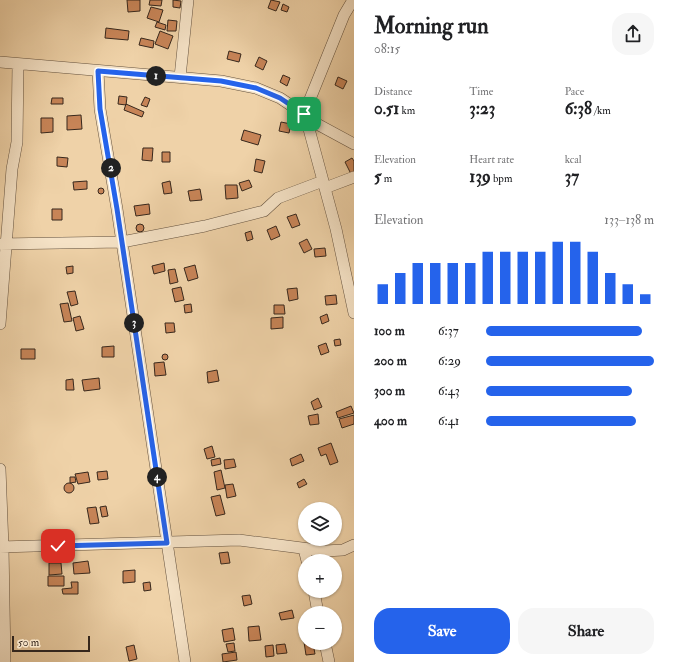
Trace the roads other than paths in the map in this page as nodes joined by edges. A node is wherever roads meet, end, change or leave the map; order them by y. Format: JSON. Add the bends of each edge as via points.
{"nodes":[{"id":1,"x":188,"y":0,"type":"edge"},
{"id":2,"x":353,"y":0,"type":"edge"},
{"id":3,"x":0,"y":62,"type":"edge"},
{"id":4,"x":18,"y":64,"type":"junction"},
{"id":5,"x":98,"y":71,"type":"junction"},
{"id":6,"x":180,"y":77,"type":"junction"},
{"id":7,"x":305,"y":116,"type":"junction"},
{"id":8,"x":354,"y":144,"type":"edge"},
{"id":9,"x":354,"y":177,"type":"edge"},
{"id":10,"x":324,"y":184,"type":"junction"},
{"id":11,"x":122,"y":242,"type":"junction"},
{"id":12,"x":3,"y":244,"type":"edge"},
{"id":13,"x":354,"y":313,"type":"edge"},
{"id":14,"x":0,"y":324,"type":"edge"},
{"id":15,"x":0,"y":470,"type":"edge"},
{"id":16,"x":167,"y":543,"type":"junction"},
{"id":17,"x":354,"y":545,"type":"edge"},
{"id":18,"x":2,"y":547,"type":"edge"},
{"id":19,"x":304,"y":549,"type":"junction"},
{"id":20,"x":305,"y":554,"type":"edge"},
{"id":21,"x":326,"y":650,"type":"edge"},
{"id":22,"x":5,"y":662,"type":"edge"},
{"id":23,"x":185,"y":662,"type":"edge"},
{"id":24,"x":329,"y":662,"type":"edge"}],
"edges":[{"from":1,"to":6,"type":"street"},
{"from":2,"to":7,"type":"street","via":[[344,15]]},
{"from":3,"to":4,"type":"street"},
{"from":4,"to":5,"type":"street"},
{"from":4,"to":12,"type":"street","via":[[17,142]]},
{"from":5,"to":6,"type":"street"},
{"from":5,"to":11,"type":"street","via":[[100,109]]},
{"from":6,"to":7,"type":"street","via":[[256,88],[280,98]]},
{"from":7,"to":8,"type":"street"},
{"from":7,"to":10,"type":"street"},
{"from":9,"to":10,"type":"street"},
{"from":10,"to":11,"type":"street","via":[[278,198],[264,211],[205,226]]},
{"from":10,"to":13,"type":"street"},
{"from":11,"to":12,"type":"street"},
{"from":11,"to":16,"type":"street"},
{"from":12,"to":14,"type":"street"},
{"from":15,"to":18,"type":"street"},
{"from":16,"to":18,"type":"street"},
{"from":16,"to":19,"type":"street","via":[[239,540]]},
{"from":16,"to":23,"type":"street"},
{"from":17,"to":19,"type":"street","via":[[343,550]]},
{"from":18,"to":22,"type":"street"},
{"from":19,"to":20,"type":"street"},
{"from":21,"to":24,"type":"street"}]}
